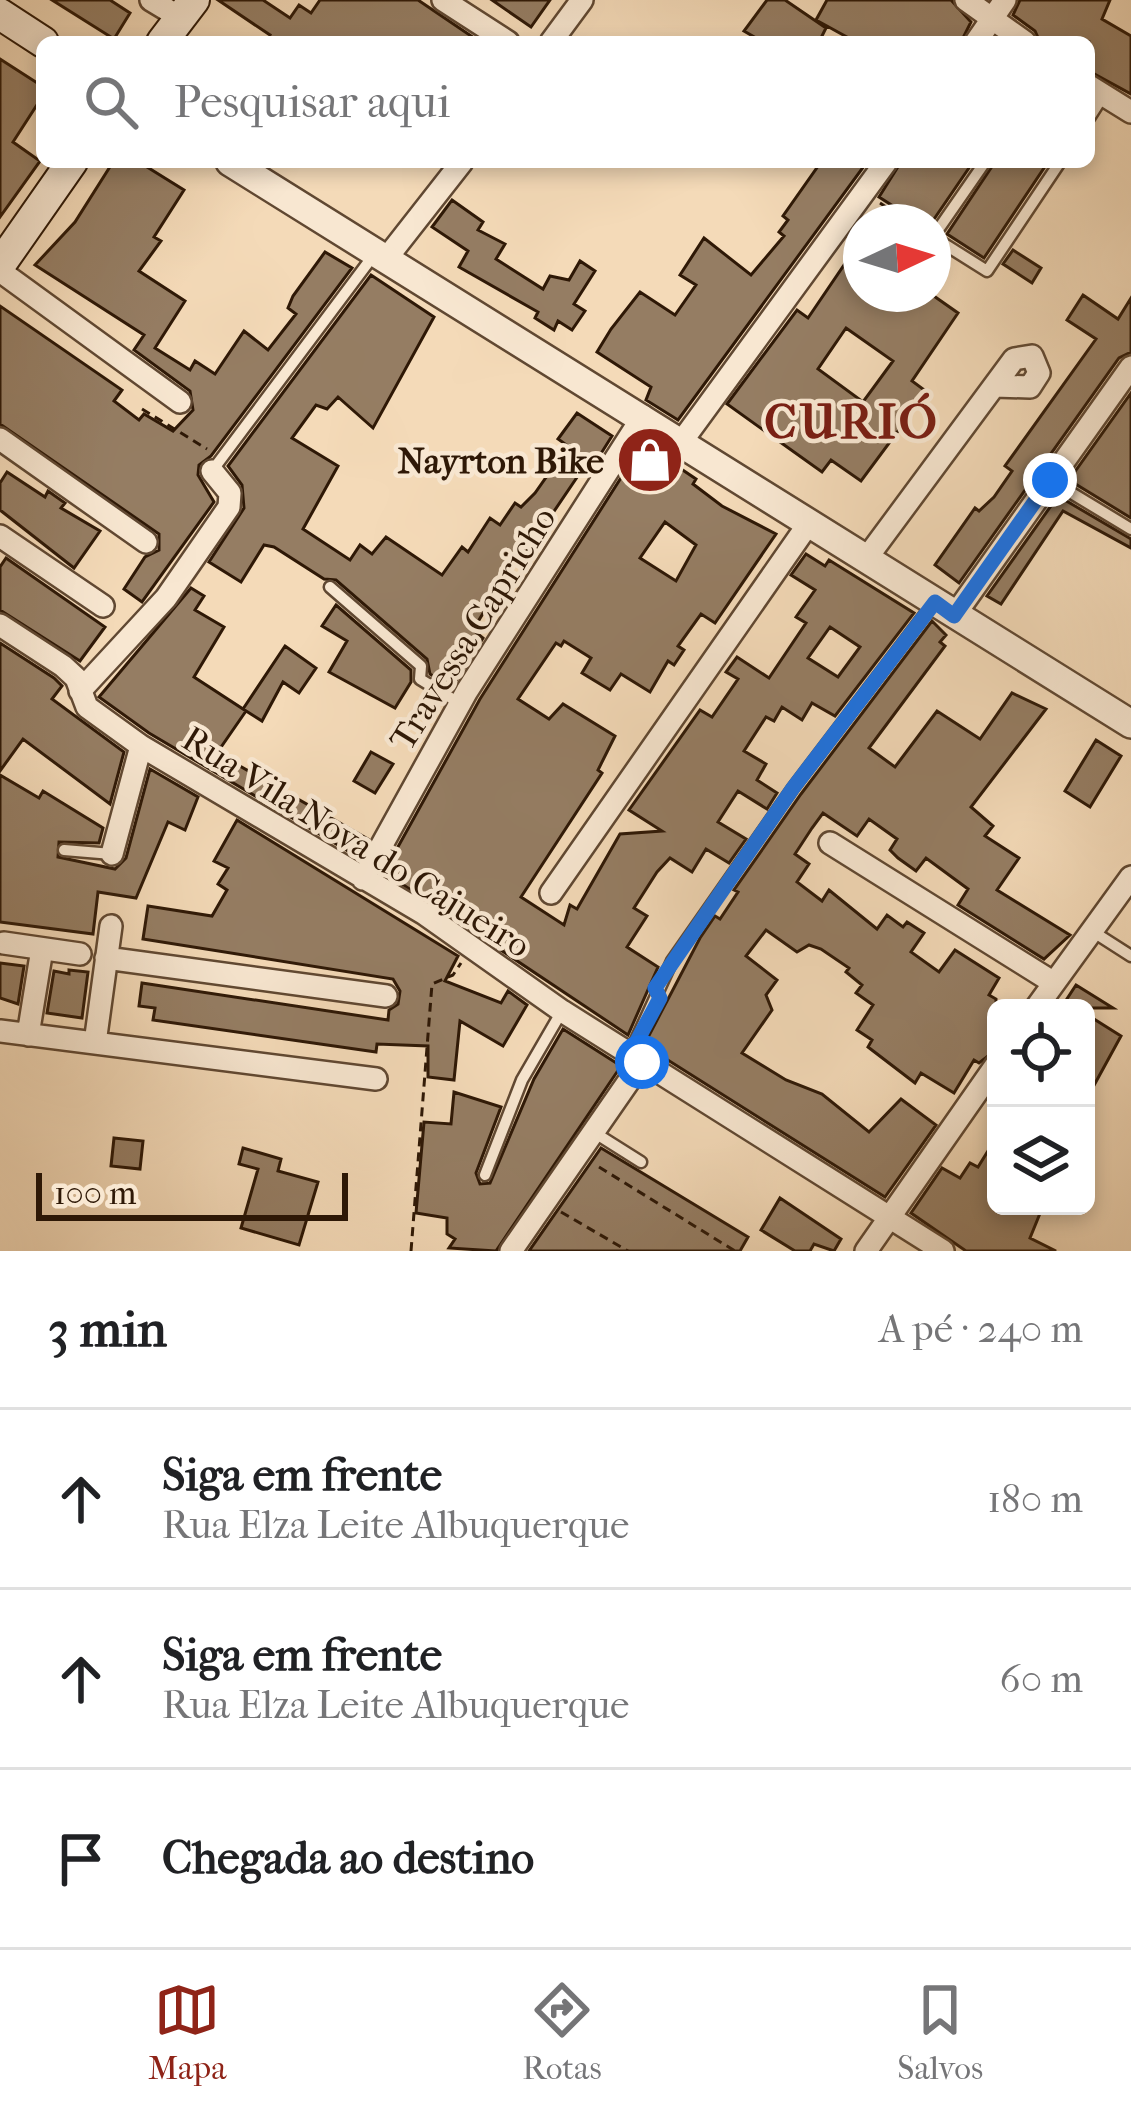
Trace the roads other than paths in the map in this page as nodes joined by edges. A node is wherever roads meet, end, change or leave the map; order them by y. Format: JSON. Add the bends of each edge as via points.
{"nodes":[{"id":1,"x":151,"y":0,"type":"edge"},
{"id":2,"x":443,"y":0,"type":"edge"},
{"id":3,"x":582,"y":0,"type":"edge"},
{"id":4,"x":965,"y":0,"type":"edge"},
{"id":5,"x":998,"y":9,"type":"edge"},
{"id":6,"x":0,"y":14,"type":"edge"},
{"id":7,"x":179,"y":20,"type":"edge"},
{"id":8,"x":499,"y":36,"type":"edge"},
{"id":9,"x":555,"y":36,"type":"edge"},
{"id":10,"x":980,"y":36,"type":"edge"},
{"id":11,"x":1020,"y":36,"type":"edge"},
{"id":12,"x":36,"y":37,"type":"edge"},
{"id":13,"x":1096,"y":91,"type":"edge"},
{"id":14,"x":1131,"y":112,"type":"edge"},
{"id":15,"x":68,"y":168,"type":"edge"},
{"id":16,"x":240,"y":168,"type":"edge"},
{"id":17,"x":457,"y":168,"type":"edge"},
{"id":18,"x":881,"y":168,"type":"edge"},
{"id":19,"x":981,"y":168,"type":"edge"},
{"id":20,"x":1056,"y":168,"type":"edge"},
{"id":21,"x":380,"y":256,"type":"junction"},
{"id":22,"x":0,"y":268,"type":"edge"},
{"id":23,"x":1131,"y":368,"type":"edge"},
{"id":24,"x":994,"y":386,"type":"dead end"},
{"id":25,"x":180,"y":402,"type":"dead end"},
{"id":26,"x":643,"y":416,"type":"junction"},
{"id":27,"x":0,"y":439,"type":"edge"},
{"id":28,"x":682,"y":441,"type":"junction"},
{"id":29,"x":216,"y":464,"type":"joint"},
{"id":30,"x":1050,"y":480,"type":"junction"},
{"id":31,"x":808,"y":523,"type":"junction"},
{"id":32,"x":1131,"y":529,"type":"edge"},
{"id":33,"x":0,"y":536,"type":"edge"},
{"id":34,"x":146,"y":542,"type":"dead end"},
{"id":35,"x":866,"y":559,"type":"junction"},
{"id":36,"x":330,"y":587,"type":"dead end"},
{"id":37,"x":103,"y":606,"type":"dead end"},
{"id":38,"x":945,"y":609,"type":"junction"},
{"id":39,"x":0,"y":625,"type":"edge"},
{"id":40,"x":80,"y":691,"type":"junction"},
{"id":41,"x":459,"y":703,"type":"junction"},
{"id":42,"x":1131,"y":724,"type":"edge"},
{"id":43,"x":141,"y":746,"type":"junction"},
{"id":44,"x":830,"y":843,"type":"dead end"},
{"id":45,"x":64,"y":850,"type":"dead end"},
{"id":46,"x":112,"y":854,"type":"joint"},
{"id":47,"x":1131,"y":877,"type":"edge"},
{"id":48,"x":363,"y":879,"type":"junction"},
{"id":49,"x":551,"y":893,"type":"dead end"},
{"id":50,"x":111,"y":926,"type":"dead end"},
{"id":51,"x":1092,"y":931,"type":"junction"},
{"id":52,"x":4,"y":944,"type":"dead end"},
{"id":53,"x":42,"y":949,"type":"junction"},
{"id":54,"x":80,"y":954,"type":"dead end"},
{"id":55,"x":1131,"y":956,"type":"edge"},
{"id":56,"x":106,"y":958,"type":"junction"},
{"id":57,"x":1054,"y":983,"type":"junction"},
{"id":58,"x":386,"y":996,"type":"dead end"},
{"id":59,"x":1042,"y":999,"type":"edge"},
{"id":60,"x":562,"y":1011,"type":"junction"},
{"id":61,"x":0,"y":1031,"type":"edge"},
{"id":62,"x":28,"y":1035,"type":"junction"},
{"id":63,"x":94,"y":1042,"type":"junction"},
{"id":64,"x":636,"y":1058,"type":"junction"},
{"id":65,"x":987,"y":1078,"type":"edge"},
{"id":66,"x":376,"y":1079,"type":"dead end"},
{"id":67,"x":592,"y":1131,"type":"junction"},
{"id":68,"x":641,"y":1162,"type":"dead end"},
{"id":69,"x":485,"y":1175,"type":"dead end"},
{"id":70,"x":538,"y":1211,"type":"junction"},
{"id":71,"x":889,"y":1218,"type":"junction"},
{"id":72,"x":512,"y":1251,"type":"edge"},
{"id":73,"x":536,"y":1251,"type":"edge"},
{"id":74,"x":866,"y":1251,"type":"edge"},
{"id":75,"x":943,"y":1251,"type":"edge"}],
"edges":[{"from":1,"to":7,"type":"street"},
{"from":2,"to":8,"type":"street"},
{"from":3,"to":9,"type":"street"},
{"from":4,"to":5,"type":"street"},
{"from":5,"to":10,"type":"street"},
{"from":5,"to":11,"type":"street"},
{"from":6,"to":12,"type":"main road"},
{"from":13,"to":14,"type":"street"},
{"from":15,"to":22,"type":"main road"},
{"from":16,"to":21,"type":"street"},
{"from":17,"to":21,"type":"street"},
{"from":18,"to":28,"type":"street"},
{"from":19,"to":20,"type":"lane","via":[[933,238],[987,271]]},
{"from":21,"to":26,"type":"street"},
{"from":21,"to":29,"type":"lane"},
{"from":22,"to":25,"type":"street"},
{"from":23,"to":30,"type":"street"},
{"from":24,"to":35,"type":"street"},
{"from":26,"to":28,"type":"street"},
{"from":26,"to":41,"type":"street","name":"Travessa Capricho"},
{"from":27,"to":34,"type":"street"},
{"from":28,"to":31,"type":"street"},
{"from":29,"to":40,"type":"street","via":[[229,507],[166,598]]},
{"from":30,"to":32,"type":"lane"},
{"from":30,"to":38,"type":"street"},
{"from":31,"to":35,"type":"street"},
{"from":31,"to":49,"type":"street"},
{"from":33,"to":37,"type":"street"},
{"from":35,"to":38,"type":"street"},
{"from":36,"to":41,"type":"lane","via":[[421,666],[420,679]]},
{"from":38,"to":42,"type":"street"},
{"from":38,"to":64,"type":"lane","via":[[793,788],[672,961]]},
{"from":39,"to":40,"type":"street","name":"Rua Vila Nova do Cajueiro","via":[[63,666]]},
{"from":40,"to":43,"type":"street","name":"Rua Vila Nova do Cajueiro","via":[[87,707]]},
{"from":41,"to":48,"type":"street","name":"Travessa Capricho"},
{"from":43,"to":46,"type":"street"},
{"from":43,"to":48,"type":"street","name":"Rua Vila Nova do Cajueiro"},
{"from":44,"to":57,"type":"street"},
{"from":45,"to":46,"type":"lane"},
{"from":47,"to":51,"type":"street"},
{"from":48,"to":60,"type":"street","name":"Rua Vila Nova do Cajueiro"},
{"from":50,"to":56,"type":"street"},
{"from":51,"to":55,"type":"lane"},
{"from":51,"to":57,"type":"street"},
{"from":52,"to":53,"type":"street"},
{"from":53,"to":54,"type":"street"},
{"from":53,"to":62,"type":"street"},
{"from":56,"to":58,"type":"street"},
{"from":56,"to":63,"type":"street"},
{"from":57,"to":59,"type":"street"},
{"from":60,"to":64,"type":"street","name":"Rua Vila Nova do Cajueiro"},
{"from":60,"to":69,"type":"lane","via":[[522,1080]]},
{"from":61,"to":62,"type":"street"},
{"from":62,"to":63,"type":"street"},
{"from":63,"to":66,"type":"street"},
{"from":64,"to":67,"type":"street"},
{"from":64,"to":71,"type":"street","name":"Rua Vila Nova do Cajueiro"},
{"from":65,"to":71,"type":"street"},
{"from":67,"to":68,"type":"lane"},
{"from":67,"to":70,"type":"street"},
{"from":70,"to":72,"type":"street"},
{"from":70,"to":73,"type":"street"},
{"from":71,"to":74,"type":"street"},
{"from":71,"to":75,"type":"street","name":"Rua Vila Nova do Cajueiro"}]}
